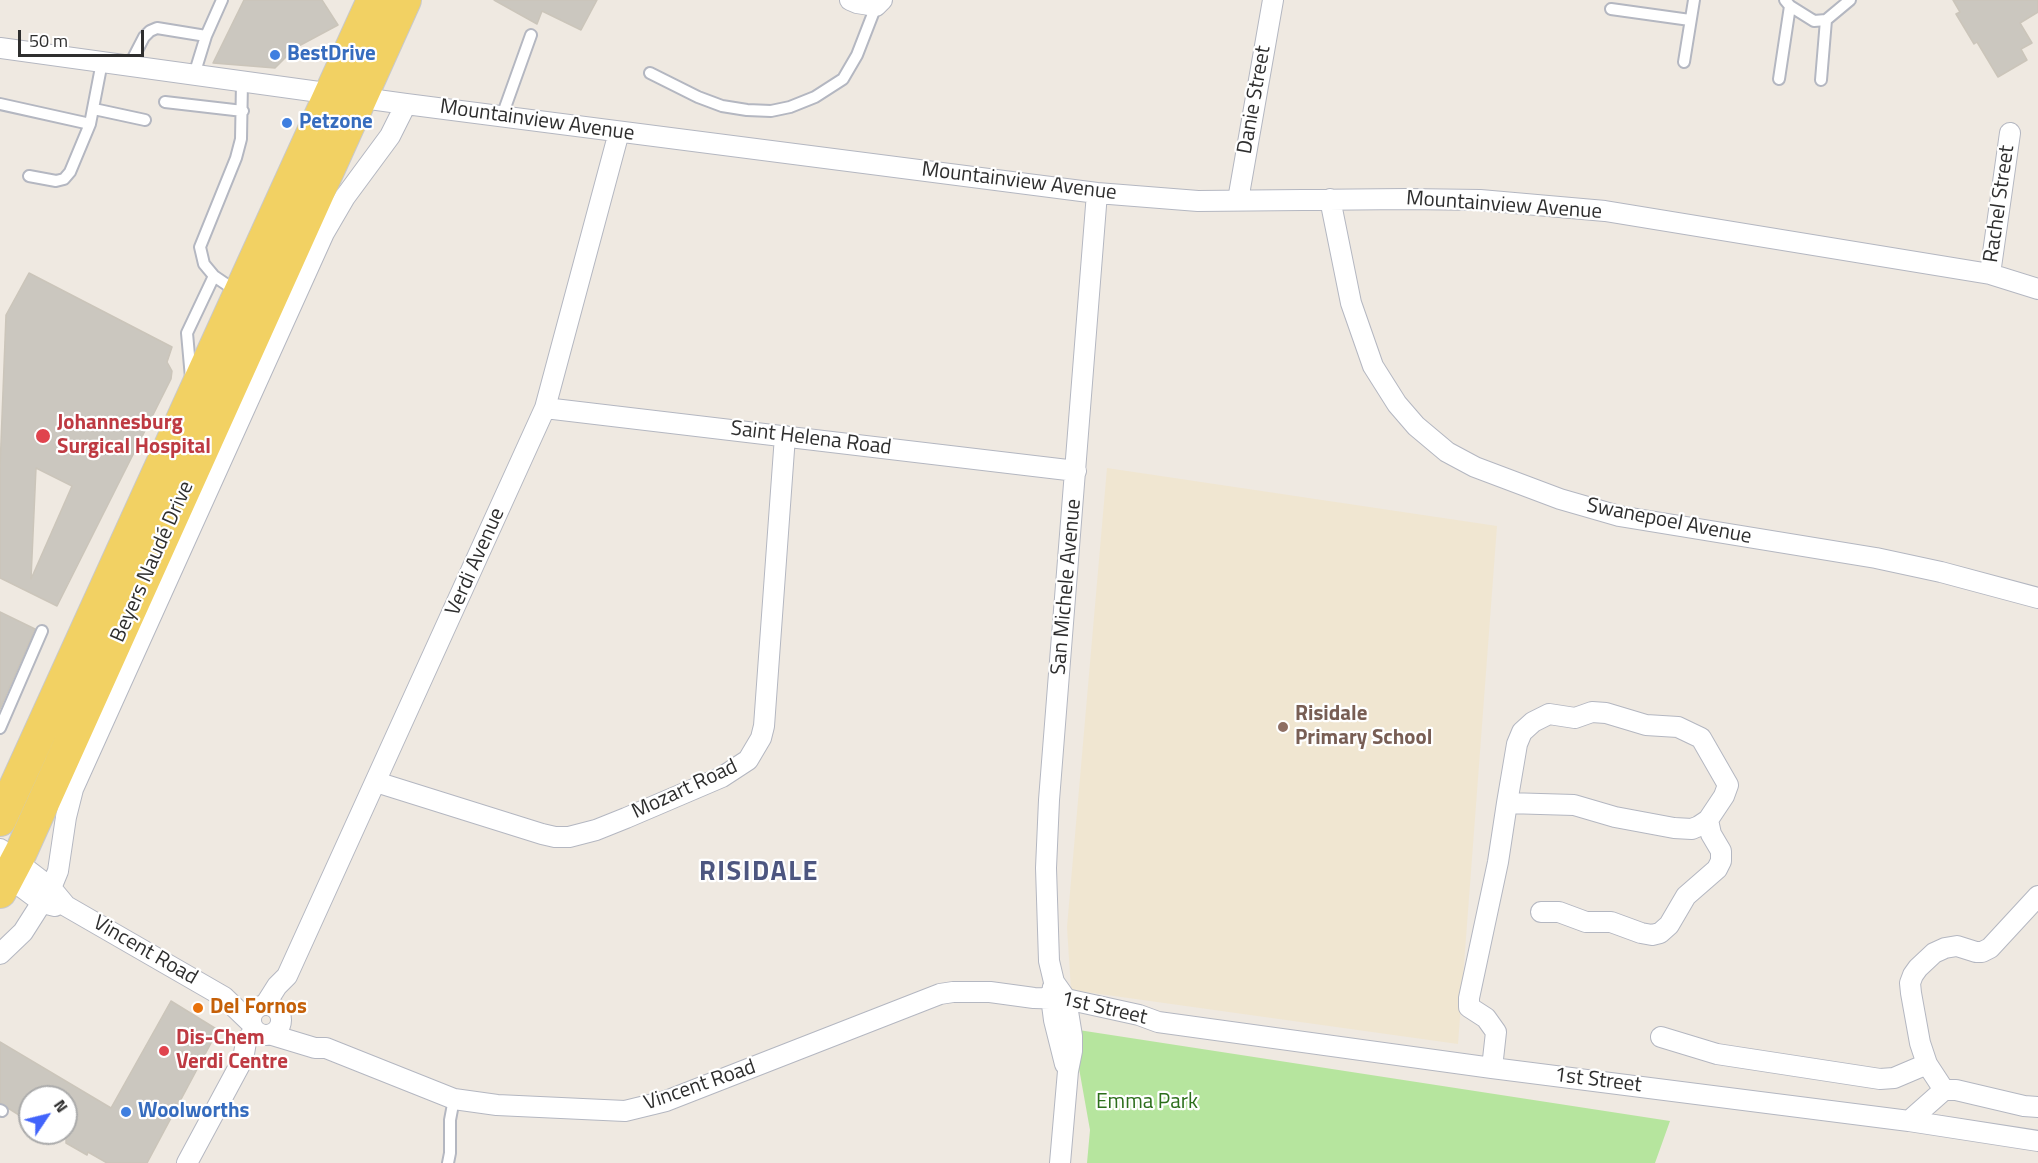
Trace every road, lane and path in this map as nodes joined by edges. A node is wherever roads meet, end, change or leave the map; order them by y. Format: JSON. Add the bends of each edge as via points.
{"nodes":[{"id":1,"x":222,"y":0,"type":"edge"},
{"id":2,"x":373,"y":0,"type":"edge"},
{"id":3,"x":405,"y":0,"type":"edge"},
{"id":4,"x":1273,"y":0,"type":"edge"},
{"id":5,"x":1694,"y":0,"type":"edge"},
{"id":6,"x":1850,"y":0,"type":"edge"},
{"id":7,"x":866,"y":2,"type":"edge"},
{"id":8,"x":1788,"y":3,"type":"edge"},
{"id":9,"x":1611,"y":9,"type":"dead end"},
{"id":10,"x":1690,"y":20,"type":"junction"},
{"id":11,"x":1826,"y":20,"type":"junction"},
{"id":12,"x":531,"y":35,"type":"dead end"},
{"id":13,"x":206,"y":36,"type":"junction"},
{"id":14,"x":0,"y":48,"type":"edge"},
{"id":15,"x":102,"y":62,"type":"junction"},
{"id":16,"x":1684,"y":62,"type":"dead end"},
{"id":17,"x":129,"y":66,"type":"junction"},
{"id":18,"x":650,"y":73,"type":"dead end"},
{"id":19,"x":194,"y":75,"type":"junction"},
{"id":20,"x":1779,"y":79,"type":"dead end"},
{"id":21,"x":1821,"y":80,"type":"dead end"},
{"id":22,"x":242,"y":82,"type":"junction"},
{"id":23,"x":329,"y":93,"type":"junction"},
{"id":24,"x":362,"y":97,"type":"junction"},
{"id":25,"x":165,"y":102,"type":"dead end"},
{"id":26,"x":0,"y":104,"type":"edge"},
{"id":27,"x":406,"y":104,"type":"junction"},
{"id":28,"x":94,"y":109,"type":"junction"},
{"id":29,"x":243,"y":111,"type":"junction"},
{"id":30,"x":502,"y":116,"type":"junction"},
{"id":31,"x":146,"y":120,"type":"dead end"},
{"id":32,"x":90,"y":124,"type":"junction"},
{"id":33,"x":619,"y":132,"type":"junction"},
{"id":34,"x":2010,"y":134,"type":"dead end"},
{"id":35,"x":29,"y":176,"type":"dead end"},
{"id":36,"x":1097,"y":193,"type":"junction"},
{"id":37,"x":1330,"y":199,"type":"junction"},
{"id":38,"x":1238,"y":200,"type":"junction"},
{"id":39,"x":1990,"y":274,"type":"junction"},
{"id":40,"x":226,"y":285,"type":"junction"},
{"id":41,"x":2038,"y":289,"type":"edge"},
{"id":42,"x":545,"y":408,"type":"junction"},
{"id":43,"x":785,"y":436,"type":"junction"},
{"id":44,"x":1076,"y":471,"type":"junction"},
{"id":45,"x":2038,"y":598,"type":"edge"},
{"id":46,"x":42,"y":631,"type":"dead end"},
{"id":47,"x":0,"y":728,"type":"edge"},
{"id":48,"x":376,"y":782,"type":"junction"},
{"id":49,"x":1507,"y":803,"type":"junction"},
{"id":50,"x":1708,"y":819,"type":"junction"},
{"id":51,"x":0,"y":820,"type":"edge"},
{"id":52,"x":5,"y":870,"type":"edge"},
{"id":53,"x":47,"y":896,"type":"junction"},
{"id":54,"x":2038,"y":896,"type":"edge"},
{"id":55,"x":1541,"y":912,"type":"dead end"},
{"id":56,"x":0,"y":954,"type":"edge"},
{"id":57,"x":1054,"y":1000,"type":"junction"},
{"id":58,"x":266,"y":1020,"type":"junction"},
{"id":59,"x":1661,"y":1037,"type":"dead end"},
{"id":60,"x":1927,"y":1064,"type":"junction"},
{"id":61,"x":1492,"y":1068,"type":"junction"},
{"id":62,"x":1944,"y":1090,"type":"junction"},
{"id":63,"x":454,"y":1099,"type":"junction"},
{"id":64,"x":2038,"y":1107,"type":"edge"},
{"id":65,"x":1909,"y":1121,"type":"junction"},
{"id":66,"x":2038,"y":1141,"type":"edge"},
{"id":67,"x":187,"y":1163,"type":"edge"},
{"id":68,"x":448,"y":1163,"type":"edge"},
{"id":69,"x":1060,"y":1163,"type":"edge"}],
"edges":[{"from":1,"to":13,"type":"lane"},
{"from":2,"to":23,"type":"main road","name":"Beyers Naudé Drive"},
{"from":3,"to":24,"type":"main road","name":"Beyers Naudé Drive"},
{"from":4,"to":38,"type":"street","name":"Danie Street"},
{"from":5,"to":10,"type":"lane"},
{"from":6,"to":11,"type":"lane"},
{"from":7,"to":18,"type":"lane","via":[[857,55],[843,79],[790,107],[771,111],[722,106]]},
{"from":8,"to":11,"type":"lane","via":[[1814,21]]},
{"from":8,"to":20,"type":"lane"},
{"from":9,"to":10,"type":"lane"},
{"from":10,"to":16,"type":"lane"},
{"from":11,"to":21,"type":"lane"},
{"from":12,"to":30,"type":"lane"},
{"from":13,"to":17,"type":"lane","via":[[157,28],[144,37]]},
{"from":13,"to":19,"type":"lane"},
{"from":14,"to":15,"type":"street","name":"Mountainview Avenue"},
{"from":15,"to":17,"type":"street","name":"Mountainview Avenue"},
{"from":15,"to":28,"type":"lane"},
{"from":17,"to":19,"type":"street","name":"Mountainview Avenue"},
{"from":19,"to":22,"type":"street","name":"Mountainview Avenue"},
{"from":22,"to":23,"type":"street","name":"Mountainview Avenue"},
{"from":22,"to":29,"type":"lane"},
{"from":23,"to":24,"type":"street","name":"Mountainview Avenue"},
{"from":23,"to":40,"type":"main road","name":"Beyers Naudé Drive","via":[[322,113]]},
{"from":24,"to":27,"type":"street","name":"Mountainview Avenue"},
{"from":24,"to":52,"type":"main road","name":"Beyers Naudé Drive"},
{"from":25,"to":29,"type":"lane"},
{"from":26,"to":32,"type":"lane"},
{"from":27,"to":30,"type":"street","name":"Mountainview Avenue","via":[[445,102]]},
{"from":27,"to":53,"type":"street","name":"Beyers Naudé Drive","via":[[390,136],[324,233],[69,800],[58,871]]},
{"from":28,"to":31,"type":"lane"},
{"from":28,"to":32,"type":"lane"},
{"from":29,"to":40,"type":"lane","via":[[236,158],[200,247],[204,264]]},
{"from":30,"to":33,"type":"street","name":"Mountainview Avenue"},
{"from":32,"to":35,"type":"lane","via":[[64,179]]},
{"from":33,"to":36,"type":"street","name":"Mountainview Avenue"},
{"from":33,"to":42,"type":"street","name":"Verdi Avenue"},
{"from":34,"to":39,"type":"street","name":"Rachel Street"},
{"from":36,"to":38,"type":"street","name":"Mountainview Avenue"},
{"from":36,"to":44,"type":"street","name":"San Michele Avenue"},
{"from":37,"to":38,"type":"street","name":"Mountainview Avenue"},
{"from":37,"to":39,"type":"street","name":"Mountainview Avenue","via":[[1480,200],[1605,211]]},
{"from":37,"to":45,"type":"street","name":"Swanepoel Avenue","via":[[1351,303],[1373,366],[1397,404],[1447,452],[1549,495],[1619,516],[1876,558]]},
{"from":39,"to":41,"type":"street","name":"Mountainview Avenue"},
{"from":40,"to":51,"type":"main road","name":"Beyers Naudé Drive","via":[[193,394]]},
{"from":42,"to":43,"type":"street","name":"Saint Helena Road"},
{"from":42,"to":48,"type":"street","name":"Verdi Avenue"},
{"from":43,"to":44,"type":"street","name":"Saint Helena Road"},
{"from":43,"to":48,"type":"street","name":"Mozart Road","via":[[764,726],[748,760],[722,777],[596,830],[569,837],[542,834]]},
{"from":44,"to":57,"type":"street","name":"San Michele Avenue","via":[[1048,800],[1047,929]]},
{"from":46,"to":47,"type":"lane"},
{"from":48,"to":58,"type":"street","name":"Verdi Avenue","via":[[287,976],[277,986]]},
{"from":49,"to":50,"type":"street","via":[[1574,805],[1682,829],[1699,826]]},
{"from":49,"to":50,"type":"street","via":[[1517,744],[1527,726],[1549,714],[1569,718],[1599,712],[1646,725],[1678,727],[1701,738],[1728,785]]},
{"from":49,"to":61,"type":"street","via":[[1469,1005],[1496,1032]]},
{"from":50,"to":55,"type":"street","via":[[1721,851],[1718,869],[1686,896],[1660,933],[1652,935],[1611,922],[1586,922],[1559,912]]},
{"from":52,"to":53,"type":"street"},
{"from":53,"to":56,"type":"street","name":"Beyers Naudé Drive","via":[[23,932]]},
{"from":53,"to":58,"type":"street","name":"Vincent Road"},
{"from":54,"to":60,"type":"street","via":[[1990,948],[1976,952],[1957,946],[1945,948],[1918,968],[1910,984]]},
{"from":57,"to":61,"type":"street","name":"1st Street","via":[[1158,1022]]},
{"from":57,"to":63,"type":"street","name":"Vincent Road","via":[[990,992],[940,994],[666,1101],[626,1111]]},
{"from":57,"to":69,"type":"street","name":"San Michele Avenue","via":[[1056,1031],[1068,1071]]},
{"from":58,"to":63,"type":"street","name":"Vincent Road","via":[[315,1048],[326,1048]]},
{"from":58,"to":67,"type":"street","name":"Verdi Avenue","via":[[255,1050],[243,1059]]},
{"from":59,"to":60,"type":"street","via":[[1717,1054],[1880,1080]]},
{"from":60,"to":62,"type":"street"},
{"from":61,"to":65,"type":"street","name":"1st Street"},
{"from":62,"to":64,"type":"street"},
{"from":62,"to":65,"type":"street"},
{"from":63,"to":68,"type":"lane"},
{"from":65,"to":66,"type":"street","name":"1st Street"}]}
